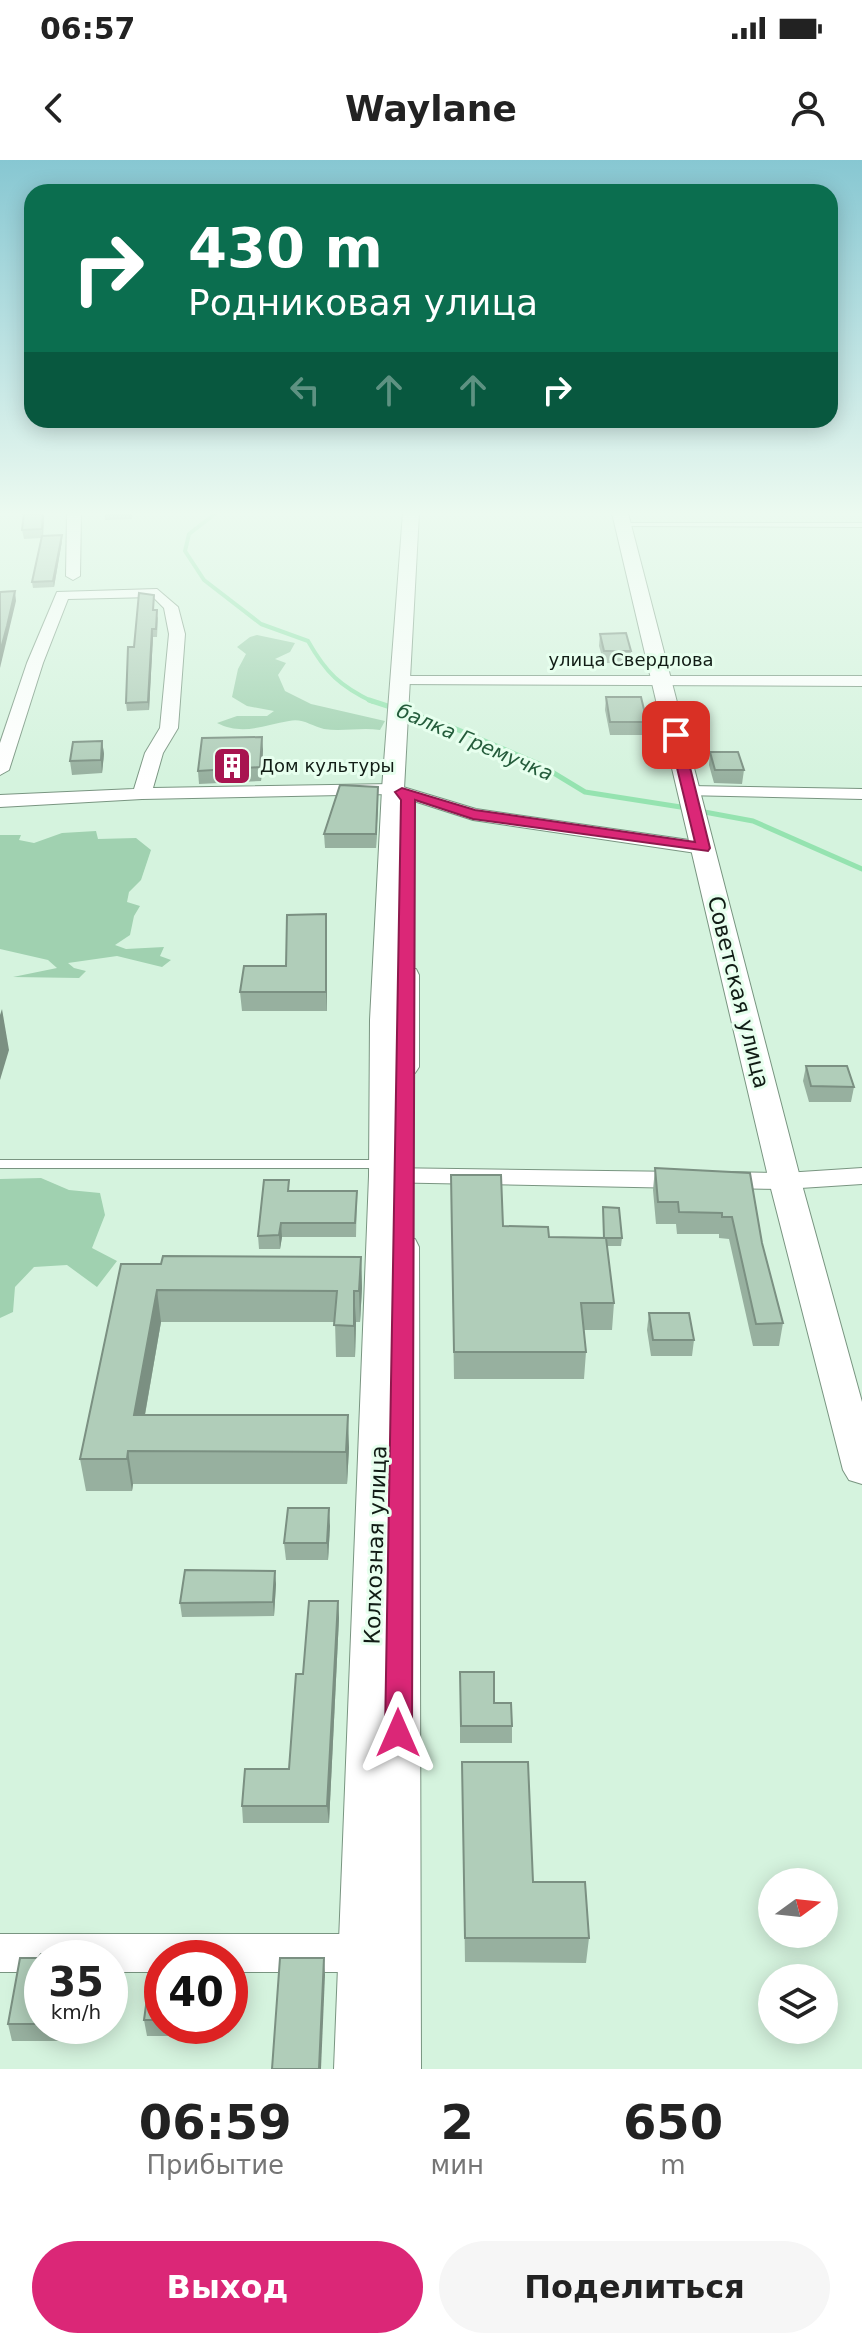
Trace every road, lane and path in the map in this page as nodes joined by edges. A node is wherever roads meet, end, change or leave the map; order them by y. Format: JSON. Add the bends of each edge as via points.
{"nodes":[{"id":1,"x":59,"y":602,"type":"edge"},
{"id":2,"x":166,"y":602,"type":"edge"},
{"id":3,"x":405,"y":602,"type":"edge"},
{"id":4,"x":642,"y":602,"type":"edge"},
{"id":5,"x":662,"y":680,"type":"junction"},
{"id":6,"x":400,"y":681,"type":"junction"},
{"id":7,"x":862,"y":681,"type":"edge"},
{"id":8,"x":0,"y":770,"type":"edge"},
{"id":9,"x":397,"y":791,"type":"junction"},
{"id":10,"x":142,"y":794,"type":"junction"},
{"id":11,"x":862,"y":794,"type":"edge"},
{"id":12,"x":0,"y":801,"type":"edge"},
{"id":13,"x":693,"y":804,"type":"junction"},
{"id":14,"x":703,"y":848,"type":"junction"},
{"id":15,"x":0,"y":1164,"type":"edge"},
{"id":16,"x":391,"y":1172,"type":"junction"},
{"id":17,"x":862,"y":1176,"type":"edge"},
{"id":18,"x":785,"y":1181,"type":"junction"},
{"id":19,"x":862,"y":1470,"type":"edge"},
{"id":20,"x":0,"y":1953,"type":"edge"},
{"id":21,"x":363,"y":1953,"type":"junction"},
{"id":22,"x":360,"y":2069,"type":"edge"},
{"id":23,"x":395,"y":2069,"type":"edge"}],
"edges":[{"from":1,"to":8,"type":"street"},
{"from":2,"to":10,"type":"street","via":[[177,634],[169,728],[154,753]]},
{"from":3,"to":6,"type":"street","name":"Колхозная улица"},
{"from":4,"to":5,"type":"street","name":"Советская улица"},
{"from":5,"to":6,"type":"street","name":"улица Свердлова"},
{"from":5,"to":7,"type":"street","name":"улица Свердлова"},
{"from":5,"to":13,"type":"street","name":"Советская улица"},
{"from":6,"to":9,"type":"street","name":"Колхозная улица"},
{"from":9,"to":10,"type":"street"},
{"from":9,"to":14,"type":"street","via":[[473,814]]},
{"from":9,"to":16,"type":"street","name":"Колхозная улица","via":[[408,800]]},
{"from":10,"to":12,"type":"street"},
{"from":11,"to":13,"type":"street"},
{"from":13,"to":14,"type":"street","name":"Советская улица"},
{"from":14,"to":18,"type":"street","name":"Советская улица"},
{"from":15,"to":16,"type":"lane"},
{"from":16,"to":18,"type":"street"},
{"from":16,"to":21,"type":"street","name":"Колхозная улица"},
{"from":16,"to":23,"type":"street","name":"Колхозная улица"},
{"from":17,"to":18,"type":"street"},
{"from":18,"to":19,"type":"street","name":"Советская улица"},
{"from":20,"to":21,"type":"street"},
{"from":21,"to":22,"type":"street","name":"Колхозная улица"}]}
